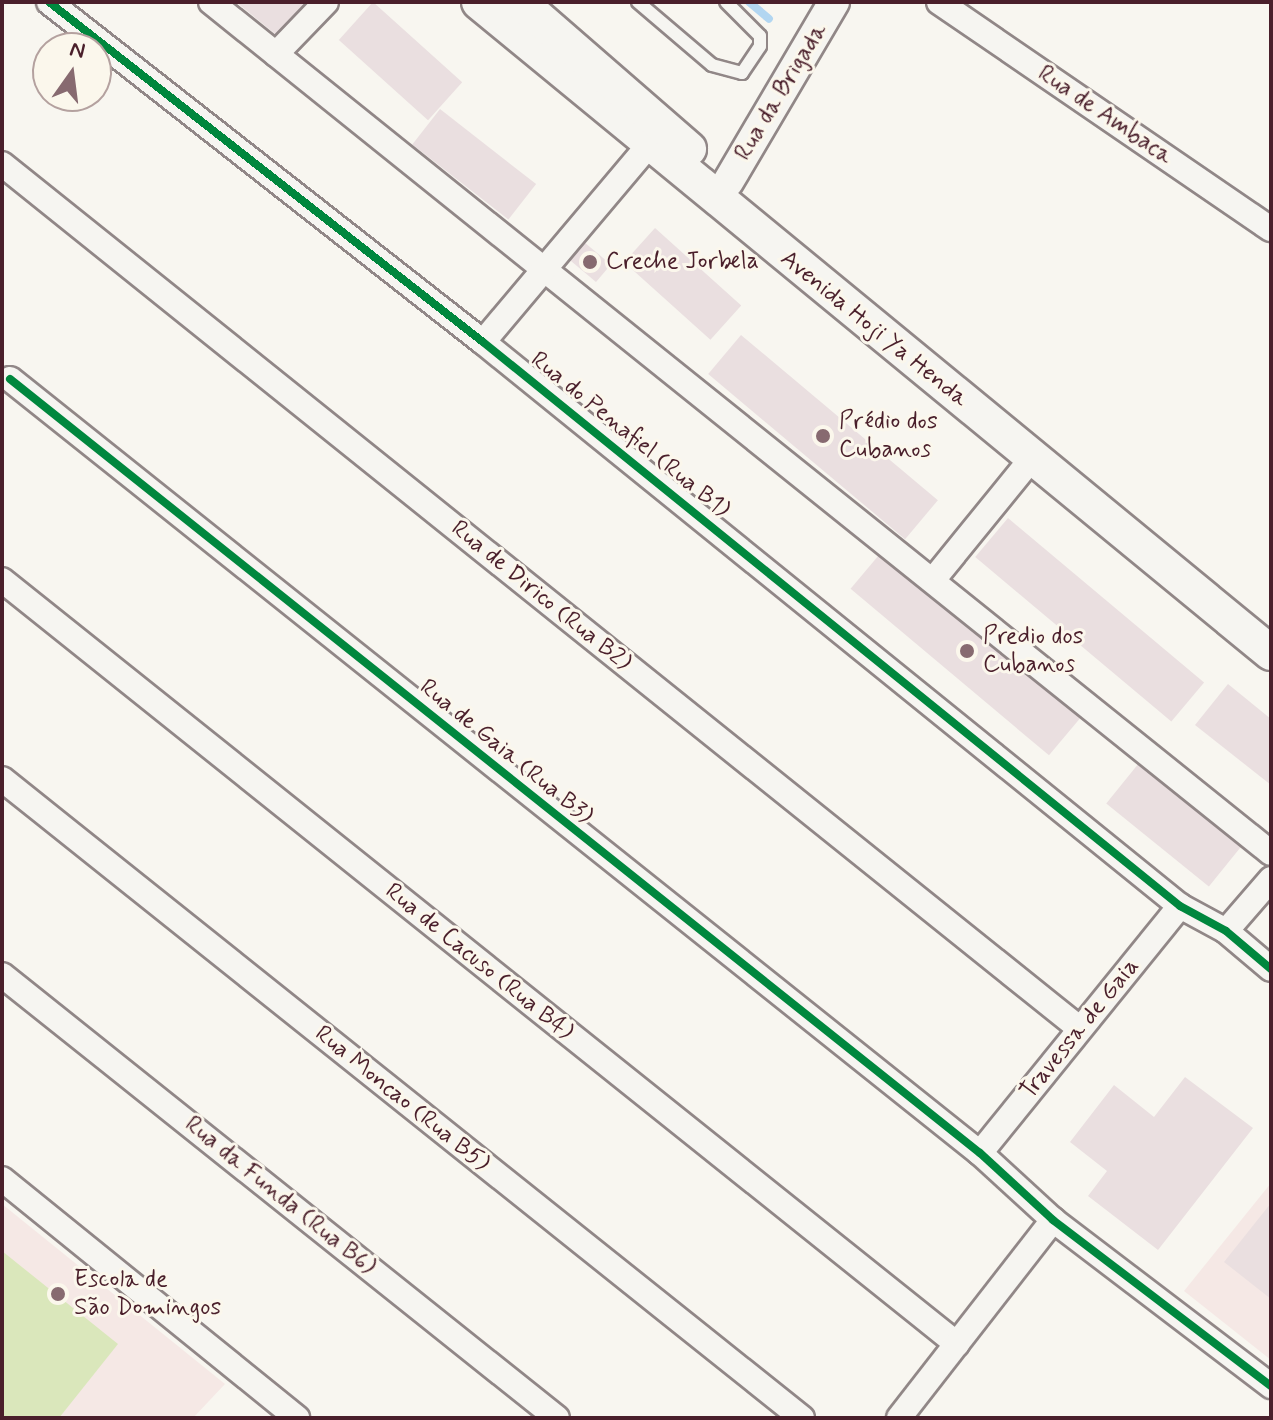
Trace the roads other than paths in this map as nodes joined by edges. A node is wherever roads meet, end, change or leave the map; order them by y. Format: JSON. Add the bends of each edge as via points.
{"nodes":[{"id":1,"x":49,"y":2,"type":"edge"},
{"id":2,"x":211,"y":2,"type":"edge"},
{"id":3,"x":326,"y":2,"type":"edge"},
{"id":4,"x":479,"y":2,"type":"edge"},
{"id":5,"x":520,"y":2,"type":"edge"},
{"id":6,"x":638,"y":2,"type":"edge"},
{"id":7,"x":726,"y":2,"type":"edge"},
{"id":8,"x":834,"y":2,"type":"edge"},
{"id":9,"x":939,"y":2,"type":"edge"},
{"id":10,"x":276,"y":54,"type":"junction"},
{"id":11,"x":649,"y":145,"type":"junction"},
{"id":12,"x":2,"y":164,"type":"edge"},
{"id":13,"x":728,"y":182,"type":"junction"},
{"id":14,"x":1271,"y":229,"type":"edge"},
{"id":15,"x":545,"y":268,"type":"junction"},
{"id":16,"x":483,"y":342,"type":"junction"},
{"id":17,"x":5,"y":380,"type":"edge"},
{"id":18,"x":1032,"y":458,"type":"junction"},
{"id":19,"x":2,"y":580,"type":"edge"},
{"id":20,"x":933,"y":580,"type":"junction"},
{"id":21,"x":1271,"y":632,"type":"edge"},
{"id":22,"x":1271,"y":653,"type":"edge"},
{"id":23,"x":2,"y":779,"type":"edge"},
{"id":24,"x":1271,"y":853,"type":"edge"},
{"id":25,"x":1271,"y":879,"type":"edge"},
{"id":26,"x":1180,"y":906,"type":"junction"},
{"id":27,"x":1226,"y":931,"type":"junction"},
{"id":28,"x":1271,"y":969,"type":"edge"},
{"id":29,"x":2,"y":975,"type":"edge"},
{"id":30,"x":1079,"y":1028,"type":"junction"},
{"id":31,"x":980,"y":1153,"type":"junction"},
{"id":32,"x":2,"y":1179,"type":"edge"},
{"id":33,"x":1053,"y":1220,"type":"junction"},
{"id":34,"x":957,"y":1344,"type":"junction"},
{"id":35,"x":1271,"y":1386,"type":"edge"},
{"id":36,"x":297,"y":1418,"type":"edge"},
{"id":37,"x":557,"y":1418,"type":"edge"},
{"id":38,"x":802,"y":1418,"type":"edge"},
{"id":39,"x":899,"y":1418,"type":"edge"}],
"edges":[{"from":1,"to":16,"type":"street","name":"Rua do Penafiel (Rua B1)"},
{"from":2,"to":10,"type":"street"},
{"from":3,"to":10,"type":"street"},
{"from":4,"to":11,"type":"main road","name":"Avenida Hoji Ya Henda"},
{"from":5,"to":13,"type":"main road","name":"Avenida Hoji Ya Henda"},
{"from":6,"to":7,"type":"lane","via":[[712,65],[742,73],[760,46],[760,36]]},
{"from":8,"to":13,"type":"street","name":"Rua da Brigada"},
{"from":9,"to":14,"type":"street","name":"Rua de Ambaca"},
{"from":10,"to":15,"type":"street"},
{"from":11,"to":15,"type":"street"},
{"from":11,"to":18,"type":"main road","name":"Avenida Hoji Ya Henda"},
{"from":12,"to":30,"type":"street","name":"Rua de Dirico (Rua B2)"},
{"from":13,"to":21,"type":"main road","name":"Avenida Hoji Ya Henda"},
{"from":15,"to":16,"type":"street"},
{"from":15,"to":20,"type":"street"},
{"from":16,"to":26,"type":"street","name":"Rua do Penafiel (Rua B1)"},
{"from":17,"to":31,"type":"street","name":"Rua de Gaia (Rua B3)"},
{"from":18,"to":20,"type":"street"},
{"from":18,"to":22,"type":"main road","name":"Avenida Hoji Ya Henda"},
{"from":19,"to":34,"type":"street","name":"Rua de Cacuso (Rua B4)"},
{"from":20,"to":24,"type":"street"},
{"from":23,"to":38,"type":"street","name":"Rua Moncao (Rua B5)"},
{"from":25,"to":27,"type":"street"},
{"from":26,"to":27,"type":"street","name":"Rua do Penafiel (Rua B1)"},
{"from":26,"to":30,"type":"street","name":"Travessa de Gaia"},
{"from":27,"to":28,"type":"street","name":"Rua do Penafiel (Rua B1)"},
{"from":29,"to":37,"type":"street","name":"Rua da Funda (Rua B6)"},
{"from":30,"to":31,"type":"street","name":"Travessa de Gaia"},
{"from":31,"to":33,"type":"street","name":"Rua de Gaia (Rua B3)"},
{"from":32,"to":36,"type":"street"},
{"from":33,"to":34,"type":"street"},
{"from":33,"to":35,"type":"street","name":"Rua de Gaia (Rua B3)"},
{"from":34,"to":39,"type":"street"}]}
